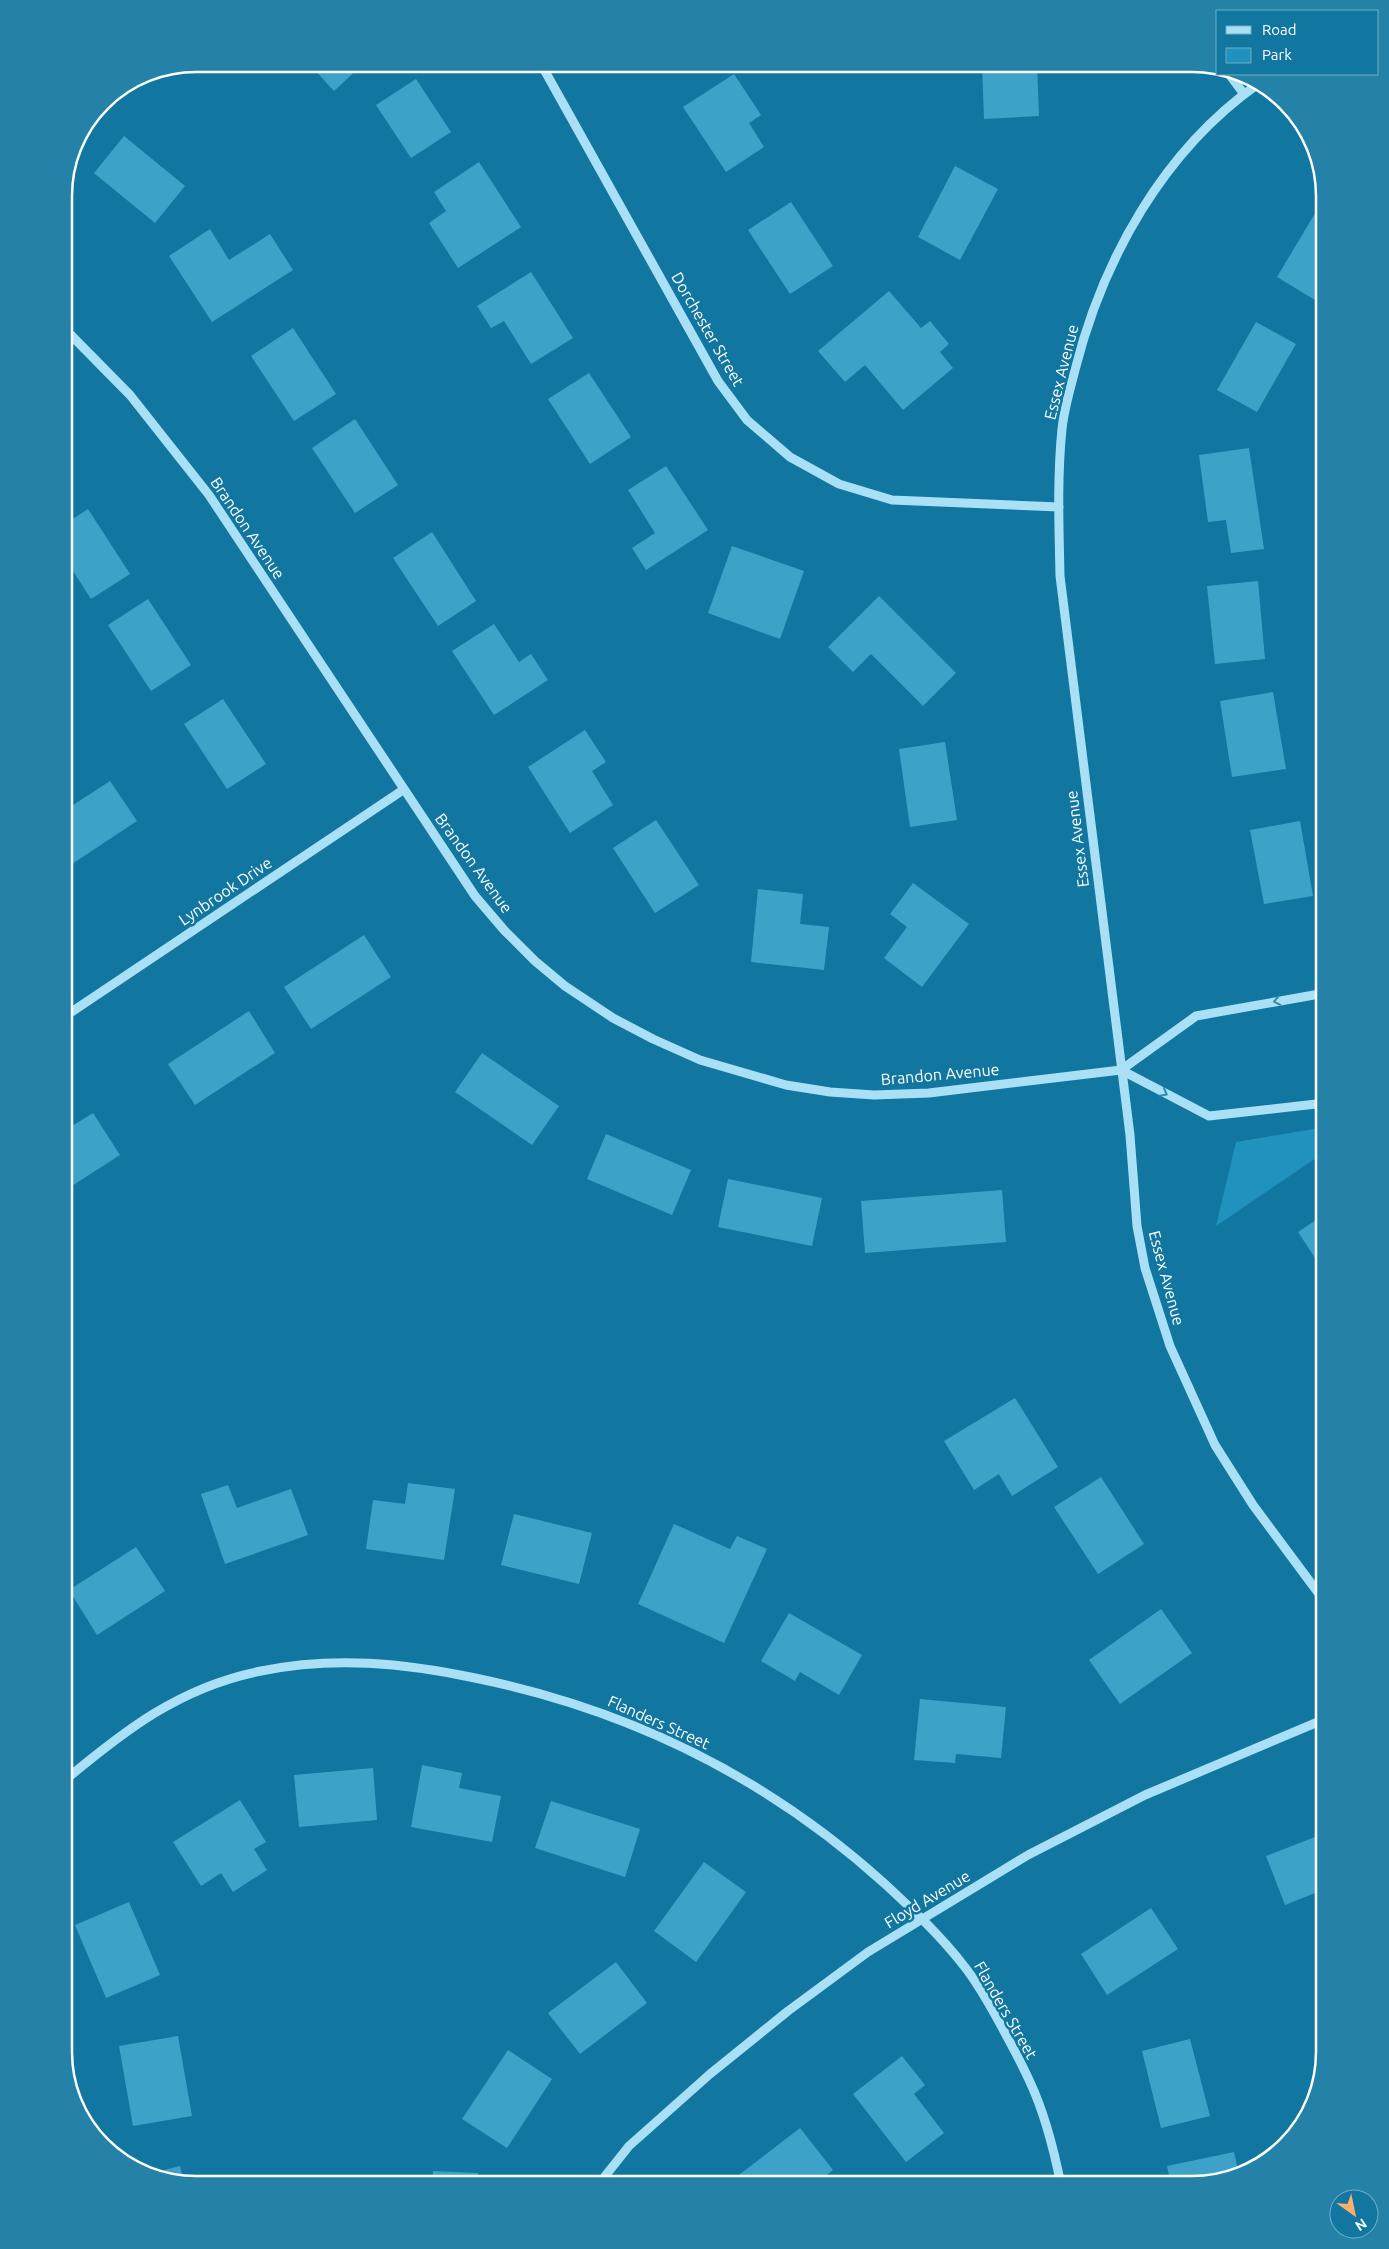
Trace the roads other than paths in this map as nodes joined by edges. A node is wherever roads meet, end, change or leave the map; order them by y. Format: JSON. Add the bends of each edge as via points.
{"nodes":[{"id":1,"x":546,"y":73,"type":"edge"},
{"id":2,"x":1233,"y":79,"type":"edge"},
{"id":3,"x":1252,"y":88,"type":"edge"},
{"id":4,"x":1244,"y":94,"type":"junction"},
{"id":5,"x":73,"y":337,"type":"edge"},
{"id":6,"x":1059,"y":507,"type":"junction"},
{"id":7,"x":403,"y":790,"type":"junction"},
{"id":8,"x":1316,"y":995,"type":"edge"},
{"id":9,"x":73,"y":1011,"type":"edge"},
{"id":10,"x":1121,"y":1070,"type":"junction"},
{"id":11,"x":1316,"y":1105,"type":"edge"},
{"id":12,"x":1316,"y":1590,"type":"edge"},
{"id":13,"x":1316,"y":1723,"type":"edge"},
{"id":14,"x":73,"y":1774,"type":"edge"},
{"id":15,"x":923,"y":1919,"type":"junction"},
{"id":16,"x":605,"y":2176,"type":"edge"},
{"id":17,"x":1058,"y":2176,"type":"edge"}],
"edges":[{"from":1,"to":6,"type":"street","name":"Dorchester Street","via":[[718,381],[747,420],[790,457],[839,484],[892,500]]},
{"from":2,"to":4,"type":"street"},
{"from":3,"to":4,"type":"street","name":"Essex Avenue"},
{"from":4,"to":6,"type":"street","name":"Essex Avenue","via":[[1195,139],[1171,168],[1133,224],[1105,279],[1083,338],[1066,404]]},
{"from":5,"to":7,"type":"street","name":"Brandon Avenue","via":[[130,395],[209,495]]},
{"from":6,"to":10,"type":"street","name":"Essex Avenue","via":[[1060,576]]},
{"from":7,"to":9,"type":"street","name":"Lynbrook Drive"},
{"from":7,"to":10,"type":"street","name":"Brandon Avenue","via":[[475,896],[535,961],[613,1018],[700,1060],[786,1085],[874,1095],[929,1093]]},
{"from":8,"to":10,"type":"street","one_way":true,"via":[[1196,1016]]},
{"from":10,"to":11,"type":"street","one_way":true,"via":[[1209,1116]]},
{"from":10,"to":12,"type":"street","name":"Essex Avenue","via":[[1137,1226],[1145,1268],[1170,1346],[1215,1445],[1252,1505]]},
{"from":13,"to":15,"type":"street","name":"Floyd Avenue","via":[[1145,1795],[1028,1855]]},
{"from":14,"to":15,"type":"street","name":"Flanders Street","via":[[143,1719],[217,1683],[260,1671],[310,1664],[361,1662],[430,1668],[517,1686],[596,1710],[687,1748],[740,1776],[809,1821]]},
{"from":15,"to":16,"type":"street","name":"Floyd Avenue","via":[[868,1952],[788,2011],[629,2146]]},
{"from":15,"to":17,"type":"street","name":"Flanders Street","via":[[964,1966],[987,2000],[1031,2083],[1054,2149]]}]}
